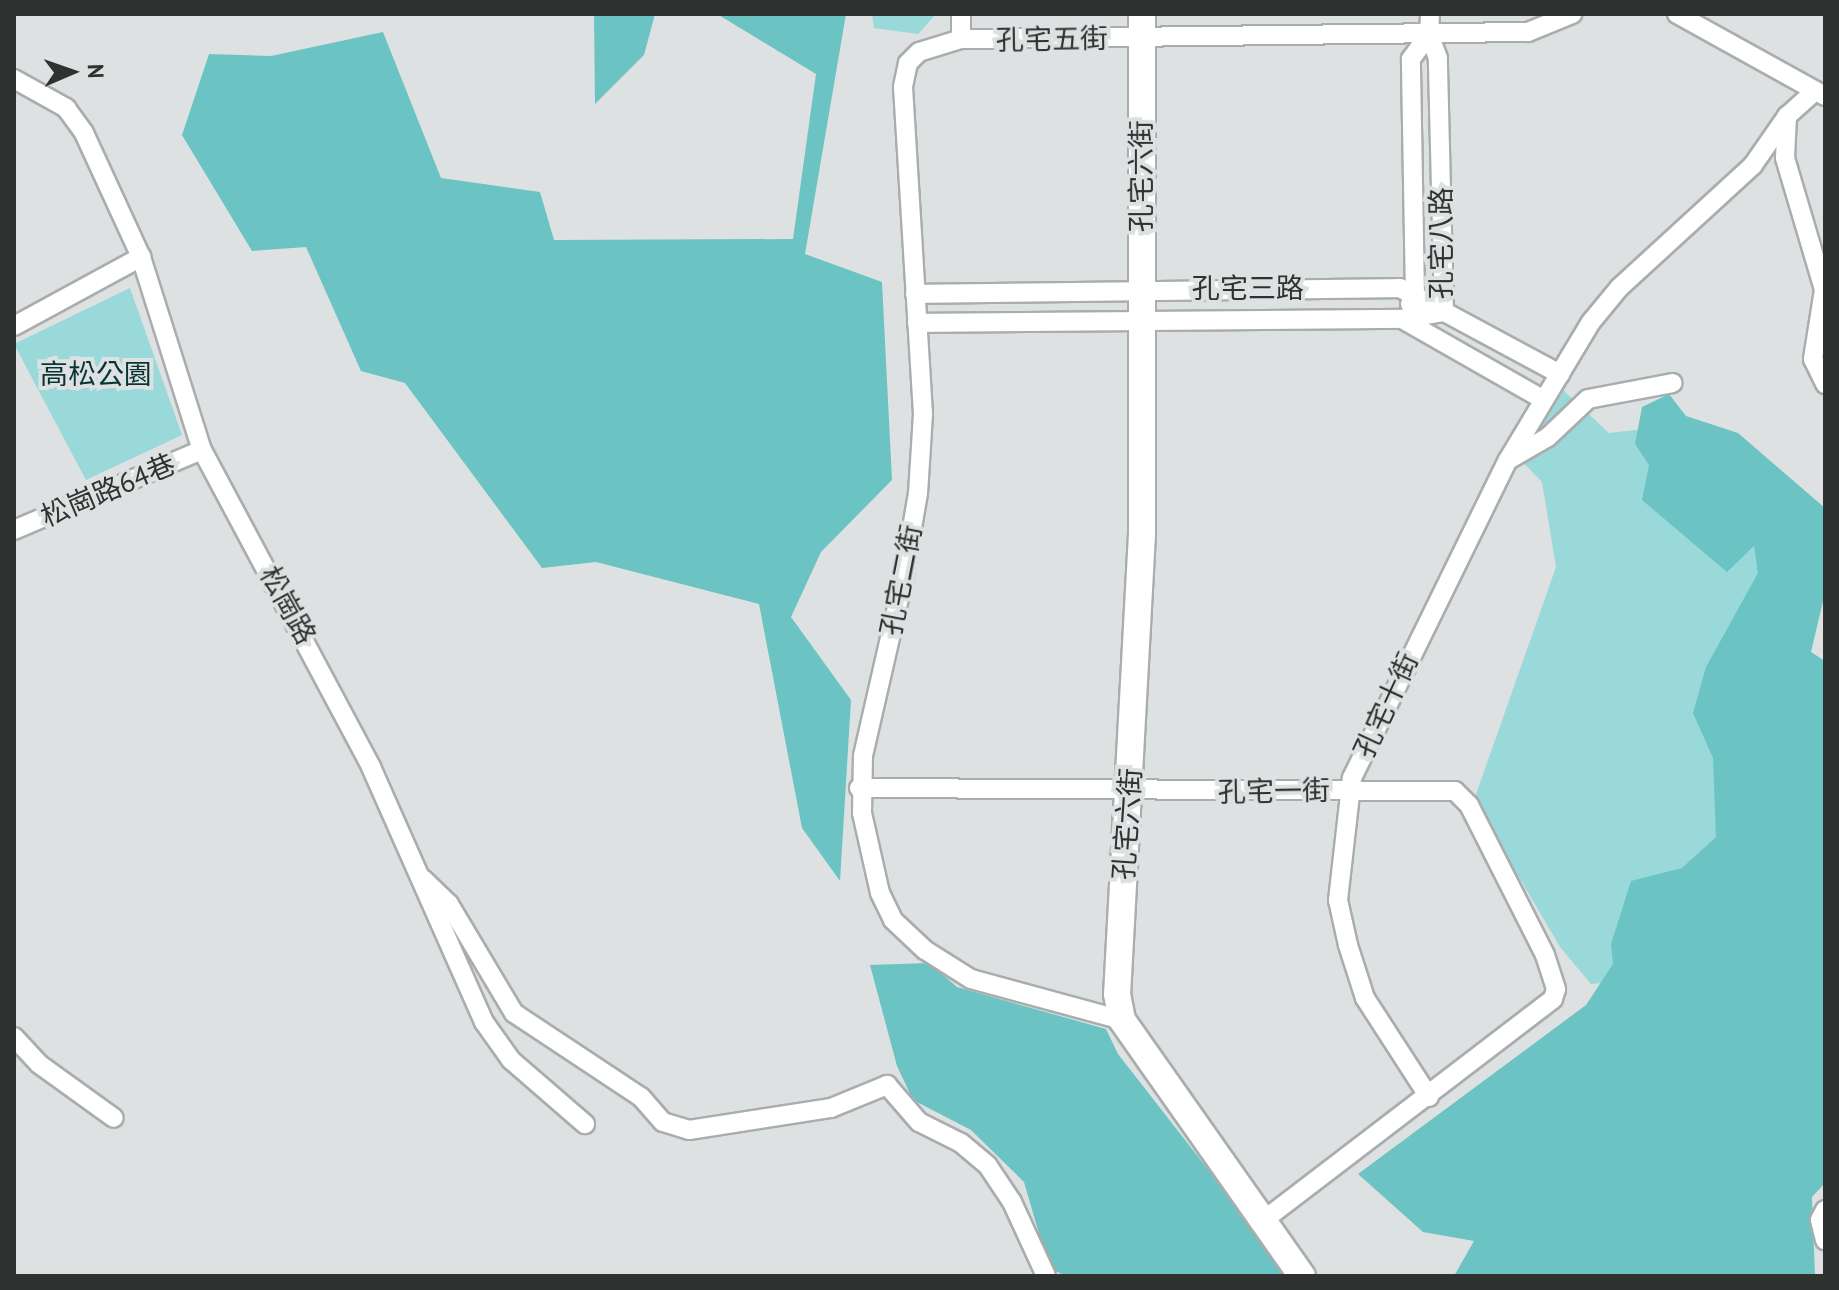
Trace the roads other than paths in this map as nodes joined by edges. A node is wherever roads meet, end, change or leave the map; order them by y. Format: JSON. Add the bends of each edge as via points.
{"nodes":[{"id":1,"x":961,"y":14,"type":"edge"},
{"id":2,"x":1430,"y":14,"type":"edge"},
{"id":3,"x":1572,"y":14,"type":"edge"},
{"id":4,"x":1677,"y":14,"type":"edge"},
{"id":5,"x":1142,"y":24,"type":"edge"},
{"id":6,"x":1429,"y":34,"type":"junction"},
{"id":7,"x":961,"y":39,"type":"junction"},
{"id":8,"x":14,"y":79,"type":"edge"},
{"id":9,"x":1820,"y":93,"type":"edge"},
{"id":10,"x":1787,"y":116,"type":"junction"},
{"id":11,"x":141,"y":257,"type":"junction"},
{"id":12,"x":1141,"y":288,"type":"junction"},
{"id":13,"x":915,"y":294,"type":"junction"},
{"id":14,"x":1415,"y":296,"type":"junction"},
{"id":15,"x":1444,"y":312,"type":"junction"},
{"id":16,"x":1402,"y":319,"type":"junction"},
{"id":17,"x":1141,"y":320,"type":"junction"},
{"id":18,"x":917,"y":323,"type":"junction"},
{"id":19,"x":14,"y":326,"type":"edge"},
{"id":20,"x":1560,"y":374,"type":"junction"},
{"id":21,"x":1673,"y":383,"type":"dead end"},
{"id":22,"x":1825,"y":384,"type":"edge"},
{"id":23,"x":1544,"y":400,"type":"junction"},
{"id":24,"x":202,"y":450,"type":"junction"},
{"id":25,"x":1508,"y":460,"type":"junction"},
{"id":26,"x":14,"y":530,"type":"edge"},
{"id":27,"x":859,"y":788,"type":"junction"},
{"id":28,"x":1350,"y":789,"type":"junction"},
{"id":29,"x":1129,"y":791,"type":"junction"},
{"id":30,"x":416,"y":871,"type":"junction"},
{"id":31,"x":1122,"y":1020,"type":"junction"},
{"id":32,"x":14,"y":1037,"type":"edge"},
{"id":33,"x":1429,"y":1097,"type":"junction"},
{"id":34,"x":114,"y":1118,"type":"dead end"},
{"id":35,"x":585,"y":1124,"type":"dead end"},
{"id":36,"x":1825,"y":1210,"type":"edge"},
{"id":37,"x":1260,"y":1223,"type":"junction"},
{"id":38,"x":1825,"y":1240,"type":"edge"},
{"id":39,"x":1046,"y":1276,"type":"edge"},
{"id":40,"x":1302,"y":1276,"type":"edge"}],
"edges":[{"from":1,"to":7,"type":"street"},
{"from":2,"to":6,"type":"street","name":"孔宅八路"},
{"from":3,"to":6,"type":"street","name":"孔宅五街","via":[[1528,32]]},
{"from":4,"to":9,"type":"street"},
{"from":5,"to":6,"type":"street","name":"孔宅五街"},
{"from":5,"to":7,"type":"street","name":"孔宅五街","via":[[1108,40]]},
{"from":5,"to":12,"type":"street","name":"孔宅六街"},
{"from":6,"to":14,"type":"street","name":"孔宅八路","via":[[1411,59]]},
{"from":6,"to":15,"type":"street","name":"孔宅八路","via":[[1438,58]]},
{"from":7,"to":13,"type":"street","name":"孔宅二街","via":[[919,52],[908,63],[903,87]]},
{"from":8,"to":11,"type":"street","name":"松崗路","via":[[66,108],[84,133]]},
{"from":9,"to":10,"type":"street","name":"孔宅十街"},
{"from":10,"to":20,"type":"street","name":"孔宅十街","via":[[1753,165],[1620,287]]},
{"from":10,"to":22,"type":"street","via":[[1785,158],[1824,290],[1813,359]]},
{"from":11,"to":19,"type":"street"},
{"from":11,"to":24,"type":"street","name":"松崗路"},
{"from":12,"to":13,"type":"street","name":"孔宅三路"},
{"from":12,"to":14,"type":"street","name":"孔宅三路","via":[[1400,288]]},
{"from":12,"to":17,"type":"street","name":"孔宅六街"},
{"from":13,"to":18,"type":"street","name":"孔宅二街"},
{"from":14,"to":15,"type":"street","name":"孔宅三路"},
{"from":14,"to":16,"type":"street","name":"孔宅八路"},
{"from":15,"to":16,"type":"street","name":"孔宅八路"},
{"from":15,"to":20,"type":"street","name":"孔宅三路"},
{"from":16,"to":17,"type":"street","name":"孔宅三路"},
{"from":16,"to":23,"type":"street","name":"孔宅三路"},
{"from":17,"to":18,"type":"street","name":"孔宅三路"},
{"from":17,"to":29,"type":"street","name":"孔宅六街","via":[[1142,534]]},
{"from":18,"to":27,"type":"street","name":"孔宅二街","via":[[923,414],[918,493]]},
{"from":20,"to":23,"type":"street","name":"孔宅十街"},
{"from":21,"to":25,"type":"street","via":[[1588,399],[1548,437]]},
{"from":23,"to":25,"type":"street","name":"孔宅十街"},
{"from":24,"to":26,"type":"street","name":"松崗路64巷"},
{"from":24,"to":30,"type":"street","name":"松崗路","via":[[314,651]]},
{"from":25,"to":28,"type":"street","name":"孔宅十街","via":[[1396,679]]},
{"from":27,"to":29,"type":"street","name":"孔宅一街"},
{"from":27,"to":31,"type":"street","name":"孔宅二街","via":[[880,893],[893,920],[925,950],[971,979]]},
{"from":28,"to":29,"type":"street","name":"孔宅一街"},
{"from":28,"to":33,"type":"street","name":"孔宅十街","via":[[1338,900],[1348,945],[1365,998]]},
{"from":28,"to":33,"type":"street","name":"孔宅一街","via":[[1455,791],[1469,805],[1545,955],[1556,989],[1553,999]]},
{"from":29,"to":31,"type":"street","name":"孔宅六街","via":[[1117,994]]},
{"from":30,"to":35,"type":"street","name":"松崗路","via":[[484,1022],[511,1060]]},
{"from":30,"to":39,"type":"street","via":[[449,904],[514,1013],[641,1097],[663,1122],[689,1130],[831,1108],[887,1085],[919,1122],[961,1143],[988,1166],[1012,1202]]},
{"from":31,"to":37,"type":"street","name":"孔宅六街"},
{"from":32,"to":34,"type":"street","via":[[39,1064]]},
{"from":33,"to":37,"type":"street"},
{"from":36,"to":38,"type":"street","via":[[1820,1220]]},
{"from":37,"to":40,"type":"street","name":"孔宅六街"}]}
